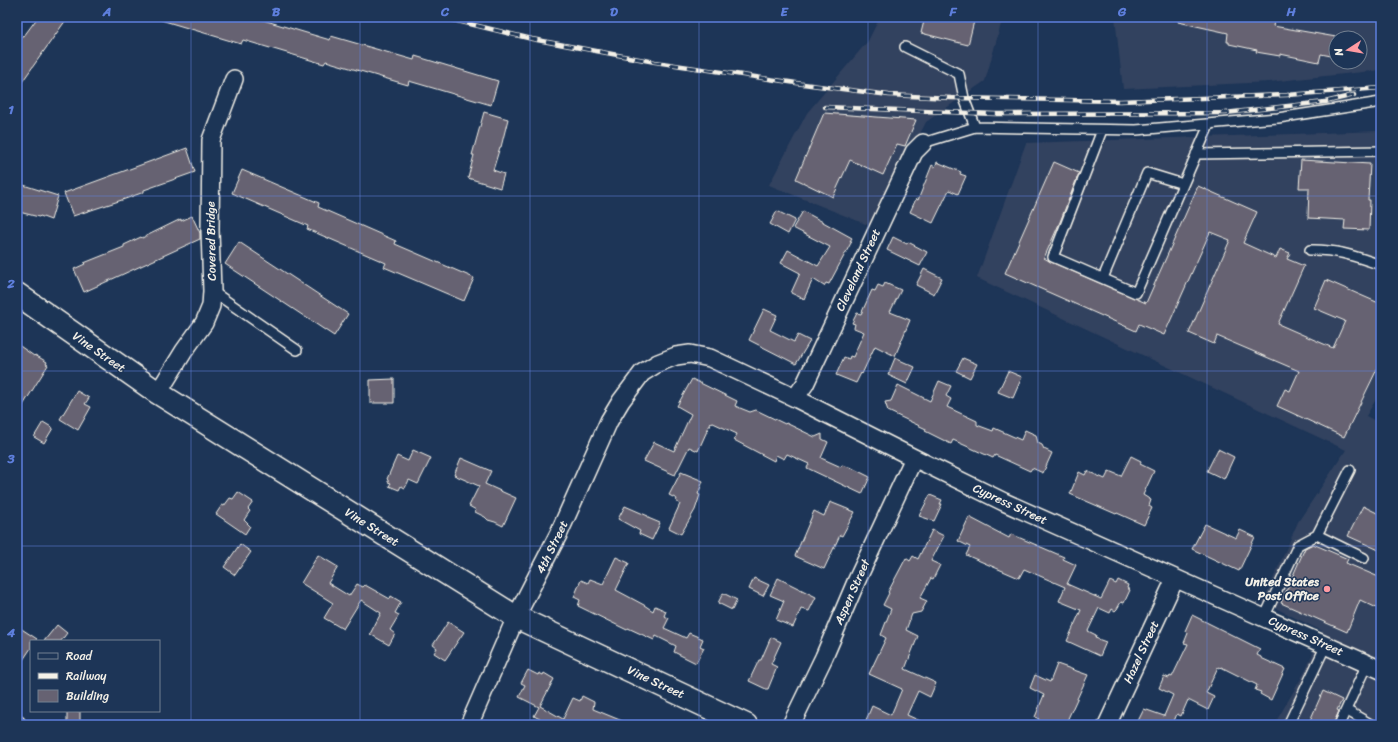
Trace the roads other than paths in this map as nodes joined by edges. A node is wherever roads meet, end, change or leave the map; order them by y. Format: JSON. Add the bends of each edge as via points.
{"nodes":[{"id":1,"x":905,"y":47,"type":"dead end"},
{"id":2,"x":234,"y":79,"type":"dead end"},
{"id":3,"x":1381,"y":102,"type":"edge"},
{"id":4,"x":1209,"y":125,"type":"junction"},
{"id":5,"x":975,"y":127,"type":"junction"},
{"id":6,"x":1102,"y":130,"type":"junction"},
{"id":7,"x":923,"y":143,"type":"joint"},
{"id":8,"x":1381,"y":151,"type":"edge"},
{"id":9,"x":1196,"y":154,"type":"junction"},
{"id":10,"x":1184,"y":184,"type":"junction"},
{"id":11,"x":1310,"y":250,"type":"dead end"},
{"id":12,"x":1381,"y":265,"type":"edge"},
{"id":13,"x":1103,"y":278,"type":"junction"},
{"id":14,"x":212,"y":291,"type":"junction"},
{"id":15,"x":17,"y":294,"type":"edge"},
{"id":16,"x":297,"y":350,"type":"dead end"},
{"id":17,"x":642,"y":373,"type":"joint"},
{"id":18,"x":158,"y":393,"type":"junction"},
{"id":19,"x":795,"y":398,"type":"junction"},
{"id":20,"x":914,"y":458,"type":"junction"},
{"id":21,"x":1350,"y":470,"type":"dead end"},
{"id":22,"x":1317,"y":535,"type":"junction"},
{"id":23,"x":1364,"y":558,"type":"dead end"},
{"id":24,"x":1175,"y":579,"type":"junction"},
{"id":25,"x":516,"y":617,"type":"junction"},
{"id":26,"x":1264,"y":618,"type":"junction"},
{"id":27,"x":1326,"y":645,"type":"junction"},
{"id":28,"x":1374,"y":667,"type":"edge"},
{"id":29,"x":1346,"y":710,"type":"junction"},
{"id":30,"x":469,"y":725,"type":"edge"},
{"id":31,"x":746,"y":725,"type":"edge"},
{"id":32,"x":791,"y":725,"type":"edge"},
{"id":33,"x":1107,"y":725,"type":"edge"},
{"id":34,"x":1288,"y":725,"type":"edge"},
{"id":35,"x":1339,"y":725,"type":"edge"},
{"id":36,"x":1372,"y":725,"type":"edge"}],
"edges":[{"from":1,"to":5,"type":"lane","via":[[959,74],[964,98]]},
{"from":2,"to":14,"type":"street","name":"Covered Bridge","via":[[211,140]]},
{"from":3,"to":4,"type":"lane","via":[[1278,118]]},
{"from":4,"to":6,"type":"lane"},
{"from":4,"to":9,"type":"lane"},
{"from":5,"to":6,"type":"lane"},
{"from":5,"to":7,"type":"lane"},
{"from":6,"to":13,"type":"lane","via":[[1054,257]]},
{"from":7,"to":19,"type":"street","name":"Cleveland Street","via":[[914,152],[805,384]]},
{"from":8,"to":9,"type":"lane"},
{"from":9,"to":10,"type":"lane"},
{"from":10,"to":13,"type":"lane","via":[[1147,173]]},
{"from":10,"to":13,"type":"lane","via":[[1136,293]]},
{"from":11,"to":12,"type":"lane","via":[[1345,253]]},
{"from":14,"to":16,"type":"lane"},
{"from":14,"to":18,"type":"street","name":"Covered Bridge","via":[[211,306],[204,324]]},
{"from":15,"to":18,"type":"street","name":"Vine Street"},
{"from":17,"to":19,"type":"street","name":"Cypress Street","via":[[658,363],[690,354],[710,358]]},
{"from":17,"to":25,"type":"street","name":"4th Street","via":[[609,421],[559,533]]},
{"from":18,"to":25,"type":"street","name":"Vine Street"},
{"from":19,"to":20,"type":"street","name":"Cypress Street"},
{"from":20,"to":24,"type":"street","name":"Cypress Street","via":[[1004,502]]},
{"from":20,"to":32,"type":"street","name":"Aspen Street"},
{"from":21,"to":22,"type":"lane"},
{"from":22,"to":23,"type":"lane"},
{"from":22,"to":26,"type":"lane","via":[[1298,545]]},
{"from":24,"to":26,"type":"street","name":"Cypress Street"},
{"from":24,"to":33,"type":"street","name":"Hazel Street"},
{"from":25,"to":30,"type":"street","name":"4th Street"},
{"from":25,"to":31,"type":"street","name":"Vine Street"},
{"from":26,"to":27,"type":"street","name":"Cypress Street"},
{"from":27,"to":28,"type":"street","name":"Cypress Street"},
{"from":27,"to":34,"type":"lane"},
{"from":28,"to":29,"type":"lane"},
{"from":29,"to":35,"type":"lane"},
{"from":29,"to":36,"type":"lane"}]}
